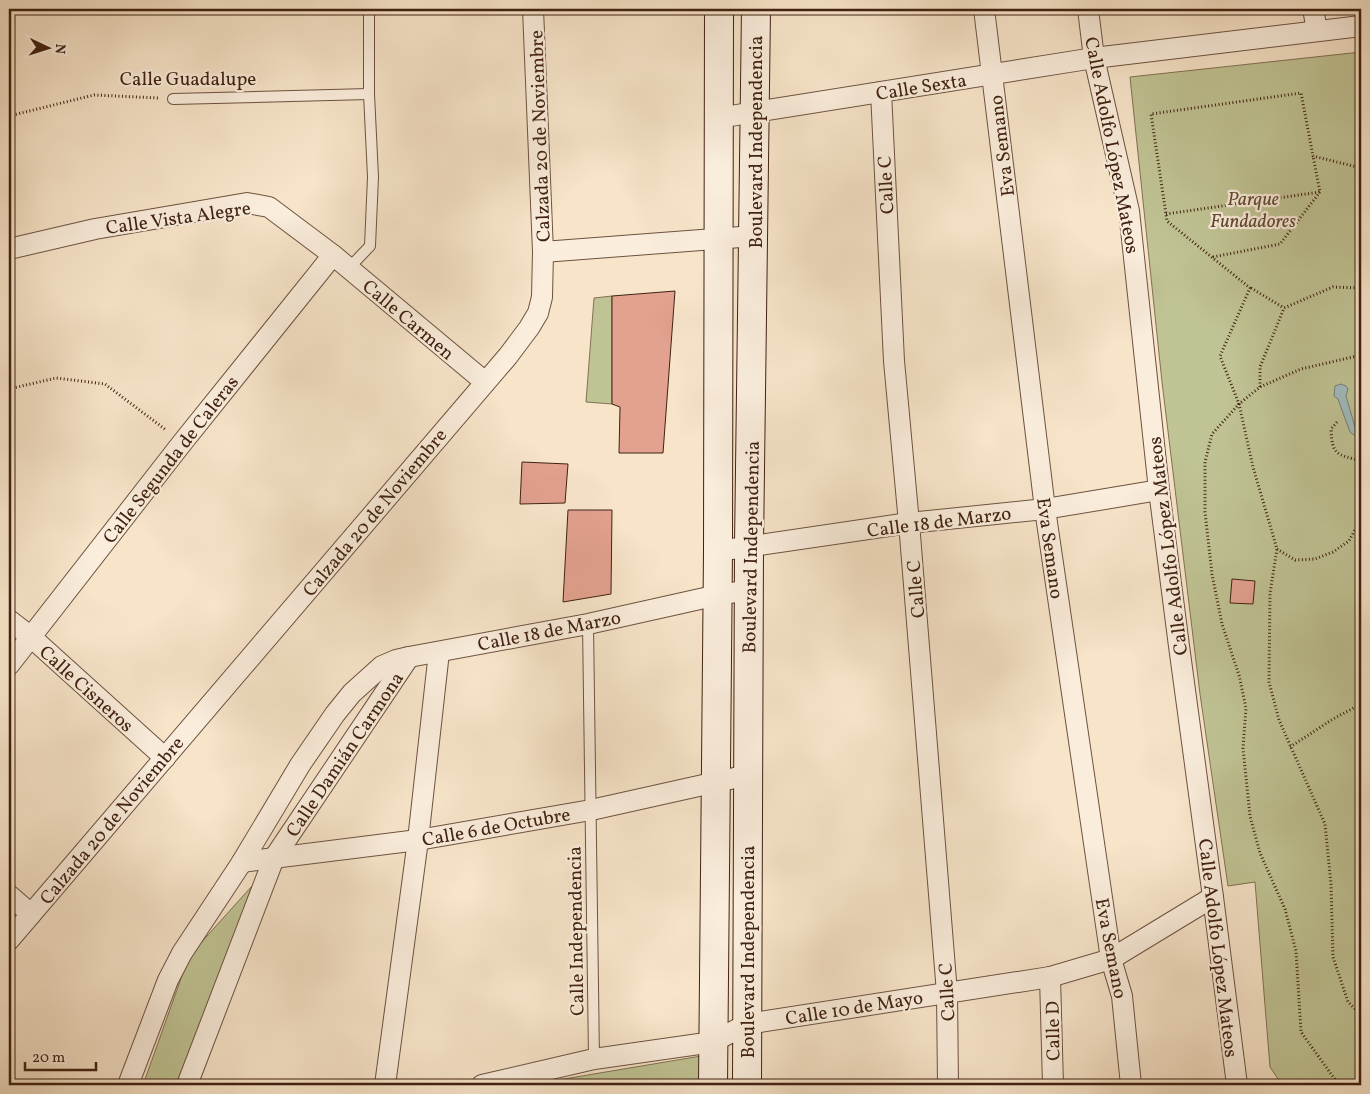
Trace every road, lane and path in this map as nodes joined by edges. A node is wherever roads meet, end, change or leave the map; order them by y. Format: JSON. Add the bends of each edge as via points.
{"nodes":[{"id":1,"x":368,"y":9,"type":"edge"},
{"id":2,"x":534,"y":9,"type":"edge"},
{"id":3,"x":719,"y":9,"type":"edge"},
{"id":4,"x":756,"y":9,"type":"edge"},
{"id":5,"x":984,"y":9,"type":"edge"},
{"id":6,"x":1088,"y":9,"type":"edge"},
{"id":7,"x":1314,"y":9,"type":"edge"},
{"id":8,"x":1361,"y":26,"type":"edge"},
{"id":9,"x":1316,"y":30,"type":"junction"},
{"id":10,"x":1094,"y":58,"type":"junction"},
{"id":11,"x":992,"y":74,"type":"junction"},
{"id":12,"x":881,"y":92,"type":"junction"},
{"id":13,"x":369,"y":94,"type":"junction"},
{"id":14,"x":173,"y":98,"type":"joint"},
{"id":15,"x":754,"y":112,"type":"junction"},
{"id":16,"x":9,"y":116,"type":"edge"},
{"id":17,"x":718,"y":118,"type":"junction"},
{"id":18,"x":1312,"y":156,"type":"junction"},
{"id":19,"x":1361,"y":168,"type":"edge"},
{"id":20,"x":1320,"y":192,"type":"junction"},
{"id":21,"x":1166,"y":214,"type":"junction"},
{"id":22,"x":754,"y":236,"type":"junction"},
{"id":23,"x":720,"y":239,"type":"junction"},
{"id":24,"x":9,"y":249,"type":"edge"},
{"id":25,"x":543,"y":252,"type":"junction"},
{"id":26,"x":333,"y":255,"type":"junction"},
{"id":27,"x":1212,"y":257,"type":"junction"},
{"id":28,"x":348,"y":269,"type":"junction"},
{"id":29,"x":1250,"y":288,"type":"junction"},
{"id":30,"x":1361,"y":288,"type":"edge"},
{"id":31,"x":1284,"y":308,"type":"junction"},
{"id":32,"x":1361,"y":356,"type":"edge"},
{"id":33,"x":485,"y":382,"type":"junction"},
{"id":34,"x":1260,"y":387,"type":"junction"},
{"id":35,"x":9,"y":389,"type":"edge"},
{"id":36,"x":1239,"y":404,"type":"junction"},
{"id":37,"x":1337,"y":422,"type":"dead end"},
{"id":38,"x":182,"y":443,"type":"junction"},
{"id":39,"x":1361,"y":461,"type":"edge"},
{"id":40,"x":1159,"y":490,"type":"junction"},
{"id":41,"x":1045,"y":510,"type":"junction"},
{"id":42,"x":1361,"y":518,"type":"edge"},
{"id":43,"x":909,"y":524,"type":"junction"},
{"id":44,"x":749,"y":546,"type":"junction"},
{"id":45,"x":1277,"y":549,"type":"junction"},
{"id":46,"x":718,"y":551,"type":"junction"},
{"id":47,"x":748,"y":590,"type":"junction"},
{"id":48,"x":718,"y":595,"type":"junction"},
{"id":49,"x":9,"y":620,"type":"edge"},
{"id":50,"x":588,"y":624,"type":"junction"},
{"id":51,"x":31,"y":637,"type":"junction"},
{"id":52,"x":439,"y":652,"type":"junction"},
{"id":53,"x":408,"y":657,"type":"junction"},
{"id":54,"x":9,"y":665,"type":"edge"},
{"id":55,"x":1361,"y":704,"type":"edge"},
{"id":56,"x":1290,"y":746,"type":"junction"},
{"id":57,"x":165,"y":758,"type":"junction"},
{"id":58,"x":748,"y":775,"type":"junction"},
{"id":59,"x":716,"y":782,"type":"junction"},
{"id":60,"x":590,"y":810,"type":"junction"},
{"id":61,"x":418,"y":840,"type":"junction"},
{"id":62,"x":274,"y":858,"type":"junction"},
{"id":63,"x":242,"y":862,"type":"junction"},
{"id":64,"x":9,"y":895,"type":"edge"},
{"id":65,"x":1214,"y":897,"type":"junction"},
{"id":66,"x":31,"y":914,"type":"junction"},
{"id":67,"x":9,"y":940,"type":"edge"},
{"id":68,"x":1111,"y":958,"type":"junction"},
{"id":69,"x":1050,"y":977,"type":"junction"},
{"id":70,"x":947,"y":992,"type":"junction"},
{"id":71,"x":1361,"y":1015,"type":"edge"},
{"id":72,"x":747,"y":1024,"type":"junction"},
{"id":73,"x":713,"y":1042,"type":"junction"},
{"id":74,"x":594,"y":1059,"type":"junction"},
{"id":75,"x":128,"y":1085,"type":"edge"},
{"id":76,"x":187,"y":1085,"type":"edge"},
{"id":77,"x":385,"y":1085,"type":"edge"},
{"id":78,"x":482,"y":1085,"type":"edge"},
{"id":79,"x":712,"y":1085,"type":"edge"},
{"id":80,"x":747,"y":1085,"type":"edge"},
{"id":81,"x":948,"y":1085,"type":"edge"},
{"id":82,"x":1053,"y":1085,"type":"edge"},
{"id":83,"x":1131,"y":1085,"type":"edge"},
{"id":84,"x":1237,"y":1085,"type":"edge"},
{"id":85,"x":1339,"y":1085,"type":"edge"}],
"edges":[{"from":1,"to":13,"type":"lane"},
{"from":2,"to":25,"type":"street","name":"Calzada 20 de Noviembre"},
{"from":3,"to":17,"type":"street","name":"Boulevard Independencia"},
{"from":4,"to":15,"type":"street","name":"Boulevard Independencia"},
{"from":5,"to":11,"type":"street","name":"Eva Semano"},
{"from":6,"to":10,"type":"street","name":"Calle Adolfo López Mateos"},
{"from":7,"to":9,"type":"street"},
{"from":8,"to":9,"type":"street","name":"Calle Sexta"},
{"from":9,"to":10,"type":"street","name":"Calle Sexta"},
{"from":10,"to":11,"type":"street","name":"Calle Sexta"},
{"from":10,"to":40,"type":"street","name":"Calle Adolfo López Mateos","via":[[1129,212]]},
{"from":11,"to":12,"type":"street","name":"Calle Sexta"},
{"from":11,"to":41,"type":"street","name":"Eva Semano"},
{"from":12,"to":15,"type":"street","name":"Calle Sexta"},
{"from":12,"to":43,"type":"street","name":"Calle C","via":[[894,361]]},
{"from":13,"to":14,"type":"lane","name":"Calle Guadalupe"},
{"from":13,"to":28,"type":"lane","via":[[370,246]]},
{"from":14,"to":16,"type":"path","name":"Calle Guadalupe","via":[[94,95]]},
{"from":15,"to":17,"type":"street","name":"Calle Sexta"},
{"from":15,"to":22,"type":"street","name":"Boulevard Independencia"},
{"from":17,"to":23,"type":"street","name":"Boulevard Independencia"},
{"from":18,"to":19,"type":"path"},
{"from":18,"to":20,"type":"path"},
{"from":18,"to":21,"type":"path","via":[[1301,93],[1151,114]]},
{"from":20,"to":21,"type":"path"},
{"from":20,"to":27,"type":"path","via":[[1280,244]]},
{"from":21,"to":27,"type":"path","via":[[1167,221]]},
{"from":22,"to":23,"type":"street"},
{"from":22,"to":44,"type":"street","name":"Boulevard Independencia"},
{"from":23,"to":25,"type":"street"},
{"from":23,"to":46,"type":"street","name":"Boulevard Independencia"},
{"from":24,"to":26,"type":"street","name":"Calle Vista Alegre","via":[[95,229],[247,203],[269,207]]},
{"from":25,"to":33,"type":"street","name":"Calzada 20 de Noviembre","via":[[542,297],[538,312],[508,356]]},
{"from":26,"to":28,"type":"street","name":"Calle Carmen"},
{"from":26,"to":38,"type":"street","name":"Calle Segunda de Caleras"},
{"from":27,"to":29,"type":"path"},
{"from":28,"to":33,"type":"street","name":"Calle Carmen"},
{"from":29,"to":31,"type":"path"},
{"from":29,"to":36,"type":"path","via":[[1220,356]]},
{"from":30,"to":31,"type":"path","via":[[1333,287]]},
{"from":31,"to":34,"type":"path","via":[[1260,367]]},
{"from":32,"to":34,"type":"path","via":[[1301,369]]},
{"from":33,"to":57,"type":"street","name":"Calzada 20 de Noviembre"},
{"from":34,"to":36,"type":"path"},
{"from":35,"to":38,"type":"path","via":[[56,378],[105,384]]},
{"from":36,"to":45,"type":"path","via":[[1253,468]]},
{"from":36,"to":85,"type":"path","via":[[1212,434],[1205,462],[1205,512],[1212,574],[1222,624],[1246,708],[1243,748],[1250,816],[1260,853],[1285,909],[1296,951],[1300,1032]]},
{"from":37,"to":39,"type":"path","via":[[1331,429],[1331,445],[1339,455]]},
{"from":38,"to":51,"type":"street","name":"Calle Segunda de Caleras"},
{"from":40,"to":41,"type":"street","name":"Calle 18 de Marzo"},
{"from":40,"to":65,"type":"street","name":"Calle Adolfo López Mateos"},
{"from":41,"to":43,"type":"street","name":"Calle 18 de Marzo"},
{"from":41,"to":68,"type":"street","name":"Eva Semano"},
{"from":42,"to":45,"type":"path","via":[[1349,540],[1333,552],[1315,559],[1295,560]]},
{"from":43,"to":44,"type":"street","name":"Calle 18 de Marzo"},
{"from":43,"to":70,"type":"street","name":"Calle C"},
{"from":44,"to":46,"type":"street","name":"Calle 18 de Marzo"},
{"from":44,"to":47,"type":"street","name":"Boulevard Independencia"},
{"from":45,"to":56,"type":"path","via":[[1270,593],[1269,682]]},
{"from":46,"to":48,"type":"street","name":"Boulevard Independencia"},
{"from":47,"to":48,"type":"street","name":"Calle 18 de Marzo"},
{"from":47,"to":58,"type":"street","name":"Boulevard Independencia"},
{"from":48,"to":50,"type":"street","name":"Calle 18 de Marzo"},
{"from":48,"to":59,"type":"street","name":"Boulevard Independencia"},
{"from":49,"to":51,"type":"street","name":"Calle Cisneros"},
{"from":50,"to":52,"type":"street","name":"Calle 18 de Marzo"},
{"from":50,"to":60,"type":"lane","name":"Calle Independencia"},
{"from":51,"to":54,"type":"street","name":"Calle Segunda de Caleras"},
{"from":51,"to":57,"type":"street","name":"Calle Cisneros"},
{"from":52,"to":53,"type":"street","name":"Calle 18 de Marzo"},
{"from":52,"to":61,"type":"street"},
{"from":53,"to":62,"type":"street","name":"Calle Damián Carmona"},
{"from":53,"to":63,"type":"street","name":"Calle Damián Carmona","via":[[382,666],[341,707],[300,765]]},
{"from":55,"to":56,"type":"path"},
{"from":56,"to":71,"type":"path","via":[[1326,824],[1333,957],[1348,1002]]},
{"from":57,"to":66,"type":"street","name":"Calzada 20 de Noviembre"},
{"from":58,"to":59,"type":"street","name":"Calle 6 de Octubre"},
{"from":58,"to":72,"type":"street","name":"Boulevard Independencia"},
{"from":59,"to":60,"type":"street","name":"Calle 6 de Octubre"},
{"from":59,"to":73,"type":"street","name":"Boulevard Independencia"},
{"from":60,"to":61,"type":"street","name":"Calle 6 de Octubre"},
{"from":60,"to":74,"type":"lane","name":"Calle Independencia"},
{"from":61,"to":62,"type":"street","name":"Calle 6 de Octubre"},
{"from":61,"to":77,"type":"street"},
{"from":62,"to":63,"type":"street","name":"Calle 6 de Octubre"},
{"from":62,"to":76,"type":"street","name":"Calle Damián Carmona"},
{"from":63,"to":75,"type":"street","name":"Calle Damián Carmona","via":[[178,960]]},
{"from":64,"to":66,"type":"street"},
{"from":65,"to":68,"type":"street","name":"Calle 10 de Mayo"},
{"from":65,"to":84,"type":"street","name":"Calle Adolfo López Mateos"},
{"from":66,"to":67,"type":"street","name":"Calzada 20 de Noviembre"},
{"from":68,"to":69,"type":"street","name":"Calle 10 de Mayo"},
{"from":68,"to":83,"type":"street","name":"Eva Semano","via":[[1122,996]]},
{"from":69,"to":70,"type":"street","name":"Calle 10 de Mayo"},
{"from":69,"to":82,"type":"street","name":"Calle D"},
{"from":70,"to":72,"type":"street","name":"Calle 10 de Mayo"},
{"from":70,"to":81,"type":"street","name":"Calle C"},
{"from":72,"to":73,"type":"street","name":"Calle 10 de Mayo"},
{"from":72,"to":80,"type":"street","name":"Boulevard Independencia"},
{"from":73,"to":74,"type":"street","name":"Calle 10 de Mayo"},
{"from":73,"to":79,"type":"street","name":"Boulevard Independencia"},
{"from":74,"to":78,"type":"street","name":"Calle 10 de Mayo"}]}
